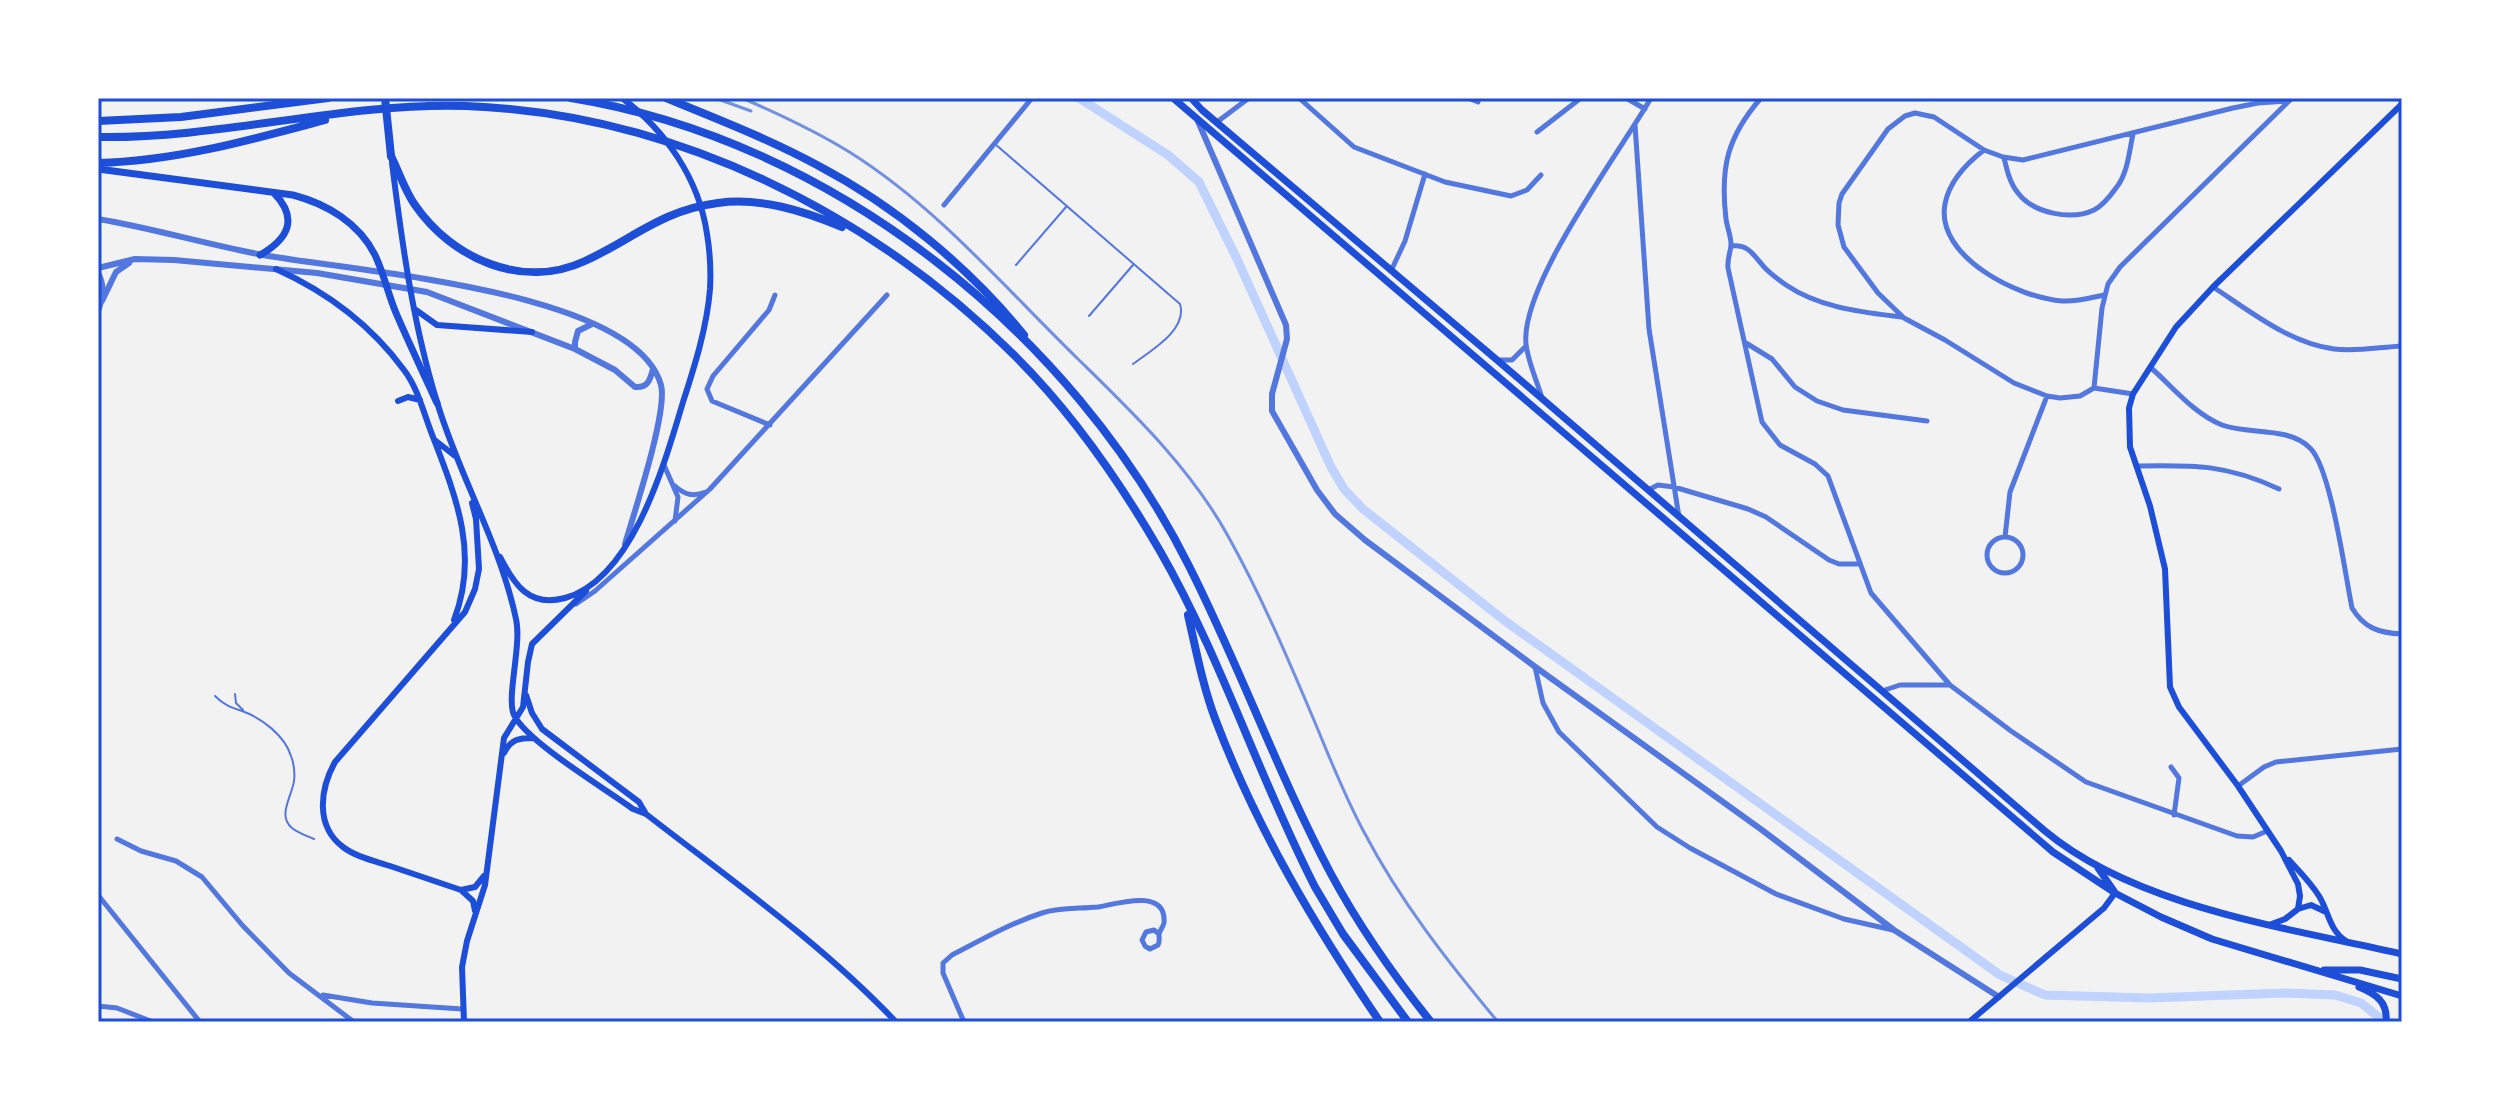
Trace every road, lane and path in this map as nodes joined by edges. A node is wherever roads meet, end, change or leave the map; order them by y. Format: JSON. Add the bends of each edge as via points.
{"nodes":[{"id":1,"x":328,"y":98,"type":"edge"},
{"id":2,"x":385,"y":98,"type":"edge"},
{"id":3,"x":571,"y":98,"type":"edge"},
{"id":4,"x":622,"y":98,"type":"edge"},
{"id":5,"x":666,"y":98,"type":"edge"},
{"id":6,"x":1032,"y":98,"type":"edge"},
{"id":7,"x":1173,"y":98,"type":"edge"},
{"id":8,"x":1191,"y":98,"type":"edge"},
{"id":9,"x":1249,"y":98,"type":"edge"},
{"id":10,"x":1299,"y":98,"type":"edge"},
{"id":11,"x":1468,"y":98,"type":"edge"},
{"id":12,"x":1581,"y":98,"type":"edge"},
{"id":13,"x":1626,"y":98,"type":"edge"},
{"id":14,"x":1651,"y":98,"type":"edge"},
{"id":15,"x":1761,"y":98,"type":"edge"},
{"id":16,"x":2290,"y":99,"type":"edge"},
{"id":17,"x":1478,"y":102,"type":"dead end"},
{"id":18,"x":2402,"y":104,"type":"edge"},
{"id":19,"x":1645,"y":109,"type":"junction"},
{"id":20,"x":349,"y":114,"type":"junction"},
{"id":21,"x":1197,"y":119,"type":"junction"},
{"id":22,"x":98,"y":121,"type":"edge"},
{"id":23,"x":1217,"y":122,"type":"junction"},
{"id":24,"x":1635,"y":125,"type":"junction"},
{"id":25,"x":1537,"y":132,"type":"dead end"},
{"id":26,"x":2133,"y":134,"type":"junction"},
{"id":27,"x":98,"y":137,"type":"edge"},
{"id":28,"x":995,"y":144,"type":"junction"},
{"id":29,"x":1984,"y":150,"type":"junction"},
{"id":30,"x":391,"y":154,"type":"junction"},
{"id":31,"x":2003,"y":157,"type":"junction"},
{"id":32,"x":98,"y":166,"type":"edge"},
{"id":33,"x":1425,"y":174,"type":"junction"},
{"id":34,"x":1541,"y":175,"type":"dead end"},
{"id":35,"x":274,"y":193,"type":"junction"},
{"id":36,"x":944,"y":205,"type":"dead end"},
{"id":37,"x":1067,"y":206,"type":"junction"},
{"id":38,"x":98,"y":219,"type":"edge"},
{"id":39,"x":864,"y":236,"type":"junction"},
{"id":40,"x":1732,"y":246,"type":"junction"},
{"id":41,"x":260,"y":255,"type":"junction"},
{"id":42,"x":135,"y":259,"type":"junction"},
{"id":43,"x":1134,"y":264,"type":"junction"},
{"id":44,"x":1016,"y":265,"type":"dead end"},
{"id":45,"x":276,"y":269,"type":"junction"},
{"id":46,"x":98,"y":270,"type":"edge"},
{"id":47,"x":1391,"y":271,"type":"junction"},
{"id":48,"x":2213,"y":287,"type":"junction"},
{"id":49,"x":775,"y":295,"type":"dead end"},
{"id":50,"x":887,"y":295,"type":"dead end"},
{"id":51,"x":2104,"y":295,"type":"junction"},
{"id":52,"x":102,"y":301,"type":"junction"},
{"id":53,"x":413,"y":305,"type":"junction"},
{"id":54,"x":98,"y":313,"type":"edge"},
{"id":55,"x":1089,"y":316,"type":"dead end"},
{"id":56,"x":1904,"y":318,"type":"junction"},
{"id":57,"x":592,"y":324,"type":"junction"},
{"id":58,"x":532,"y":332,"type":"junction"},
{"id":59,"x":1745,"y":343,"type":"junction"},
{"id":60,"x":1526,"y":345,"type":"junction"},
{"id":61,"x":2402,"y":346,"type":"edge"},
{"id":62,"x":575,"y":349,"type":"junction"},
{"id":63,"x":1497,"y":360,"type":"junction"},
{"id":64,"x":1045,"y":362,"type":"junction"},
{"id":65,"x":1133,"y":364,"type":"dead end"},
{"id":66,"x":2149,"y":366,"type":"junction"},
{"id":67,"x":653,"y":369,"type":"junction"},
{"id":68,"x":2094,"y":388,"type":"junction"},
{"id":69,"x":2133,"y":394,"type":"junction"},
{"id":70,"x":2047,"y":396,"type":"junction"},
{"id":71,"x":1542,"y":398,"type":"junction"},
{"id":72,"x":420,"y":400,"type":"junction"},
{"id":73,"x":398,"y":401,"type":"dead end"},
{"id":74,"x":437,"y":403,"type":"junction"},
{"id":75,"x":1927,"y":421,"type":"dead end"},
{"id":76,"x":770,"y":425,"type":"junction"},
{"id":77,"x":433,"y":438,"type":"junction"},
{"id":78,"x":457,"y":457,"type":"junction"},
{"id":79,"x":664,"y":465,"type":"junction"},
{"id":80,"x":2136,"y":466,"type":"junction"},
{"id":81,"x":675,"y":486,"type":"junction"},
{"id":82,"x":469,"y":487,"type":"junction"},
{"id":83,"x":1674,"y":487,"type":"junction"},
{"id":84,"x":710,"y":489,"type":"junction"},
{"id":85,"x":2279,"y":489,"type":"dead end"},
{"id":86,"x":1647,"y":490,"type":"junction"},
{"id":87,"x":1679,"y":518,"type":"junction"},
{"id":88,"x":674,"y":522,"type":"junction"},
{"id":89,"x":2005,"y":537,"type":"junction"},
{"id":90,"x":492,"y":539,"type":"junction"},
{"id":91,"x":625,"y":544,"type":"junction"},
{"id":92,"x":1859,"y":564,"type":"junction"},
{"id":93,"x":592,"y":585,"type":"junction"},
{"id":94,"x":1184,"y":598,"type":"junction"},
{"id":95,"x":568,"y":608,"type":"junction"},
{"id":96,"x":451,"y":629,"type":"junction"},
{"id":97,"x":2402,"y":634,"type":"edge"},
{"id":98,"x":1534,"y":666,"type":"junction"},
{"id":99,"x":1950,"y":685,"type":"junction"},
{"id":100,"x":1882,"y":691,"type":"junction"},
{"id":101,"x":526,"y":692,"type":"junction"},
{"id":102,"x":235,"y":694,"type":"dead end"},
{"id":103,"x":215,"y":696,"type":"dead end"},
{"id":104,"x":244,"y":711,"type":"junction"},
{"id":105,"x":516,"y":718,"type":"junction"},
{"id":106,"x":533,"y":738,"type":"junction"},
{"id":107,"x":2402,"y":749,"type":"edge"},
{"id":108,"x":501,"y":760,"type":"junction"},
{"id":109,"x":2171,"y":767,"type":"dead end"},
{"id":110,"x":2238,"y":786,"type":"junction"},
{"id":111,"x":646,"y":814,"type":"junction"},
{"id":112,"x":2174,"y":815,"type":"junction"},
{"id":113,"x":2267,"y":831,"type":"junction"},
{"id":114,"x":117,"y":839,"type":"dead end"},
{"id":115,"x":314,"y":839,"type":"dead end"},
{"id":116,"x":2281,"y":851,"type":"junction"},
{"id":117,"x":2094,"y":864,"type":"junction"},
{"id":118,"x":485,"y":875,"type":"junction"},
{"id":119,"x":461,"y":890,"type":"junction"},
{"id":120,"x":2115,"y":893,"type":"junction"},
{"id":121,"x":98,"y":895,"type":"edge"},
{"id":122,"x":2298,"y":909,"type":"junction"},
{"id":123,"x":475,"y":911,"type":"junction"},
{"id":124,"x":2326,"y":912,"type":"junction"},
{"id":125,"x":2269,"y":925,"type":"junction"},
{"id":126,"x":1894,"y":930,"type":"junction"},
{"id":127,"x":1159,"y":934,"type":"dead end"},
{"id":128,"x":2347,"y":942,"type":"junction"},
{"id":129,"x":2402,"y":952,"type":"edge"},
{"id":130,"x":2314,"y":970,"type":"junction"},
{"id":131,"x":2339,"y":978,"type":"junction"},
{"id":132,"x":2402,"y":979,"type":"edge"},
{"id":133,"x":318,"y":994,"type":"junction"},
{"id":134,"x":2402,"y":996,"type":"edge"},
{"id":135,"x":1999,"y":997,"type":"junction"},
{"id":136,"x":1364,"y":998,"type":"junction"},
{"id":137,"x":98,"y":1006,"type":"edge"},
{"id":138,"x":462,"y":1009,"type":"junction"},
{"id":139,"x":153,"y":1022,"type":"edge"},
{"id":140,"x":200,"y":1022,"type":"edge"},
{"id":141,"x":354,"y":1022,"type":"edge"},
{"id":142,"x":464,"y":1022,"type":"edge"},
{"id":143,"x":896,"y":1022,"type":"edge"},
{"id":144,"x":964,"y":1022,"type":"edge"},
{"id":145,"x":1380,"y":1022,"type":"edge"},
{"id":146,"x":1389,"y":1022,"type":"edge"},
{"id":147,"x":1408,"y":1022,"type":"edge"},
{"id":148,"x":1431,"y":1022,"type":"edge"},
{"id":149,"x":1969,"y":1022,"type":"edge"},
{"id":150,"x":2386,"y":1022,"type":"edge"}],
"edges":[{"from":1,"to":22,"type":"highway","via":[[181,117]]},
{"from":2,"to":30,"type":"highway"},
{"from":3,"to":64,"type":"highway","via":[[683,127],[819,186],[929,257],[986,303]]},
{"from":4,"to":79,"type":"main road","via":[[673,150],[696,192],[709,248],[706,319]]},
{"from":5,"to":64,"type":"highway","via":[[790,151],[874,199],[969,275]]},
{"from":6,"to":28,"type":"street"},
{"from":7,"to":21,"type":"main road"},
{"from":8,"to":23,"type":"main road"},
{"from":9,"to":23,"type":"street"},
{"from":10,"to":33,"type":"street","via":[[1354,147]]},
{"from":11,"to":17,"type":"street"},
{"from":12,"to":25,"type":"street"},
{"from":13,"to":19,"type":"street"},
{"from":14,"to":19,"type":"street"},
{"from":15,"to":40,"type":"street","via":[[1737,128],[1727,157],[1725,207]]},
{"from":16,"to":26,"type":"street"},
{"from":16,"to":51,"type":"street","via":[[2136,250]]},
{"from":18,"to":48,"type":"main road"},
{"from":19,"to":24,"type":"street"},
{"from":20,"to":27,"type":"highway"},
{"from":20,"to":32,"type":"highway","via":[[195,153]]},
{"from":20,"to":39,"type":"highway","via":[[462,106],[582,119],[644,134],[747,171]]},
{"from":21,"to":98,"type":"street","via":[[1286,325],[1271,401],[1274,417],[1317,490],[1335,514],[1374,546]]},
{"from":21,"to":120,"type":"main road","via":[[2053,852]]},
{"from":23,"to":47,"type":"main road"},
{"from":24,"to":60,"type":"street","via":[[1539,287]]},
{"from":24,"to":83,"type":"street","via":[[1646,304]]},
{"from":26,"to":31,"type":"street","via":[[2033,158]]},
{"from":26,"to":31,"type":"street","via":[[2117,187],[2093,210],[2077,213],[2051,212],[2027,202],[2013,186]]},
{"from":28,"to":36,"type":"street"},
{"from":28,"to":37,"type":"lane"},
{"from":29,"to":31,"type":"street"},
{"from":29,"to":51,"type":"street","via":[[1956,178],[1945,202],[1946,222],[1958,245],[1993,278],[2019,291],[2064,301]]},
{"from":29,"to":56,"type":"street","via":[[1934,117],[1905,116],[1888,129],[1842,194],[1838,225],[1844,247]]},
{"from":30,"to":39,"type":"highway","via":[[413,203],[437,232],[470,256],[504,268],[569,267],[670,215],[719,202],[790,209]]},
{"from":30,"to":53,"type":"main road"},
{"from":32,"to":35,"type":"main road"},
{"from":33,"to":34,"type":"street","via":[[1511,196],[1527,190]]},
{"from":33,"to":47,"type":"street"},
{"from":35,"to":41,"type":"main road","via":[[286,209],[288,224],[279,242]]},
{"from":35,"to":74,"type":"main road","via":[[326,206],[365,240]]},
{"from":37,"to":43,"type":"lane"},
{"from":37,"to":44,"type":"lane"},
{"from":38,"to":41,"type":"street"},
{"from":39,"to":94,"type":"highway","via":[[952,299],[1032,374],[1124,491]]},
{"from":40,"to":56,"type":"street","via":[[1749,249],[1787,286],[1825,304]]},
{"from":40,"to":59,"type":"street","via":[[1728,268]]},
{"from":41,"to":57,"type":"street","via":[[480,288]]},
{"from":42,"to":45,"type":"street"},
{"from":42,"to":46,"type":"street"},
{"from":42,"to":52,"type":"street","via":[[116,272]]},
{"from":43,"to":55,"type":"lane"},
{"from":43,"to":65,"type":"lane","via":[[1180,304],[1182,313],[1165,340]]},
{"from":45,"to":58,"type":"street","via":[[427,292]]},
{"from":45,"to":72,"type":"main road","via":[[319,290],[353,315],[404,369]]},
{"from":46,"to":52,"type":"street"},
{"from":47,"to":63,"type":"main road"},
{"from":48,"to":61,"type":"street","via":[[2313,344],[2350,350]]},
{"from":48,"to":66,"type":"main road"},
{"from":49,"to":76,"type":"street","via":[[707,389],[712,401]]},
{"from":50,"to":76,"type":"street"},
{"from":51,"to":68,"type":"street"},
{"from":52,"to":54,"type":"street"},
{"from":53,"to":58,"type":"main road","via":[[437,325]]},
{"from":53,"to":74,"type":"main road"},
{"from":56,"to":70,"type":"street","via":[[2014,383]]},
{"from":57,"to":62,"type":"street","via":[[578,331]]},
{"from":57,"to":67,"type":"street","via":[[626,341]]},
{"from":58,"to":62,"type":"street"},
{"from":59,"to":75,"type":"street","via":[[1772,359],[1795,387],[1817,401],[1843,410]]},
{"from":59,"to":92,"type":"street","via":[[1762,422],[1776,441],[1828,476]]},
{"from":60,"to":63,"type":"street","via":[[1512,360]]},
{"from":60,"to":71,"type":"street"},
{"from":62,"to":67,"type":"street","via":[[635,387],[644,387]]},
{"from":63,"to":71,"type":"main road"},
{"from":64,"to":148,"type":"highway","via":[[1119,450],[1159,511],[1332,875],[1379,953]]},
{"from":66,"to":69,"type":"main road"},
{"from":66,"to":97,"type":"street","via":[[2213,421],[2292,437],[2311,448],[2324,472],[2352,608],[2372,629]]},
{"from":67,"to":91,"type":"street","via":[[662,406]]},
{"from":68,"to":69,"type":"street"},
{"from":68,"to":70,"type":"street","via":[[2080,396]]},
{"from":69,"to":80,"type":"main road","via":[[2129,426]]},
{"from":70,"to":89,"type":"street","via":[[2010,492]]},
{"from":71,"to":86,"type":"main road"},
{"from":72,"to":73,"type":"main road"},
{"from":72,"to":77,"type":"main road"},
{"from":74,"to":78,"type":"main road"},
{"from":76,"to":84,"type":"street"},
{"from":77,"to":78,"type":"main road"},
{"from":77,"to":96,"type":"main road","via":[[456,501],[464,546],[464,590]]},
{"from":78,"to":82,"type":"main road"},
{"from":79,"to":81,"type":"street"},
{"from":79,"to":91,"type":"main road","via":[[651,501]]},
{"from":80,"to":85,"type":"street","via":[[2222,468]]},
{"from":80,"to":110,"type":"main road","via":[[2165,569],[2170,687],[2185,717]]},
{"from":81,"to":84,"type":"street","via":[[694,496]]},
{"from":81,"to":88,"type":"street"},
{"from":82,"to":90,"type":"main road"},
{"from":82,"to":96,"type":"main road","via":[[479,569],[471,599]]},
{"from":83,"to":86,"type":"street"},
{"from":83,"to":87,"type":"street"},
{"from":83,"to":92,"type":"street","via":[[1760,514],[1829,560]]},
{"from":84,"to":88,"type":"street"},
{"from":86,"to":87,"type":"main road"},
{"from":87,"to":100,"type":"main road"},
{"from":88,"to":95,"type":"street"},
{"from":89,"to":89,"type":"street","via":[[1987,551],[1989,563],[2003,574],[2019,568],[2023,557],[2016,541]]},
{"from":90,"to":93,"type":"main road","via":[[513,581],[537,598],[559,600]]},
{"from":90,"to":105,"type":"main road","via":[[517,622],[512,703]]},
{"from":91,"to":93,"type":"main road"},
{"from":92,"to":99,"type":"street","via":[[1871,593]]},
{"from":93,"to":95,"type":"main road"},
{"from":94,"to":136,"type":"highway","via":[[1216,721],[1255,811],[1300,897]]},
{"from":94,"to":147,"type":"highway","via":[[1315,887]]},
{"from":95,"to":101,"type":"main road","via":[[532,644]]},
{"from":96,"to":119,"type":"main road","via":[[335,762],[322,794],[330,832],[343,847]]},
{"from":98,"to":126,"type":"street"},
{"from":98,"to":126,"type":"street","via":[[1548,717],[1559,732],[1657,827],[1789,899]]},
{"from":99,"to":100,"type":"street","via":[[1900,685]]},
{"from":99,"to":112,"type":"street","via":[[2086,782]]},
{"from":100,"to":117,"type":"main road","via":[[2045,831]]},
{"from":101,"to":105,"type":"main road"},
{"from":101,"to":111,"type":"main road","via":[[542,729],[639,802]]},
{"from":102,"to":104,"type":"lane"},
{"from":103,"to":104,"type":"lane","via":[[229,708]]},
{"from":104,"to":115,"type":"lane","via":[[274,731],[288,749],[295,777],[286,820],[293,830]]},
{"from":105,"to":106,"type":"main road"},
{"from":105,"to":108,"type":"main road","via":[[504,738]]},
{"from":106,"to":108,"type":"main road","via":[[513,741]]},
{"from":106,"to":111,"type":"main road"},
{"from":107,"to":110,"type":"street","via":[[2276,762]]},
{"from":108,"to":118,"type":"main road"},
{"from":109,"to":112,"type":"street","via":[[2179,778]]},
{"from":110,"to":113,"type":"main road"},
{"from":111,"to":143,"type":"main road","via":[[784,920]]},
{"from":112,"to":113,"type":"street","via":[[2237,836]]},
{"from":113,"to":116,"type":"main road"},
{"from":114,"to":133,"type":"street","via":[[202,877],[289,973]]},
{"from":116,"to":122,"type":"main road","via":[[2298,884]]},
{"from":116,"to":124,"type":"main road"},
{"from":117,"to":120,"type":"main road"},
{"from":117,"to":125,"type":"main road","via":[[2186,901]]},
{"from":118,"to":119,"type":"main road","via":[[475,887]]},
{"from":118,"to":123,"type":"main road"},
{"from":119,"to":123,"type":"main road"},
{"from":120,"to":130,"type":"main road","via":[[2212,939]]},
{"from":120,"to":135,"type":"main road"},
{"from":121,"to":140,"type":"street"},
{"from":122,"to":124,"type":"main road","via":[[2311,905]]},
{"from":122,"to":125,"type":"main road"},
{"from":123,"to":138,"type":"main road","via":[[462,967]]},
{"from":124,"to":128,"type":"main road","via":[[2334,931]]},
{"from":125,"to":128,"type":"main road"},
{"from":126,"to":135,"type":"street"},
{"from":127,"to":144,"type":"street","via":[[1161,910],[1135,899],[1055,909],[1018,923],[943,963]]},
{"from":128,"to":129,"type":"main road"},
{"from":130,"to":131,"type":"main road"},
{"from":130,"to":132,"type":"main road","via":[[2360,970]]},
{"from":131,"to":134,"type":"main road"},
{"from":131,"to":150,"type":"main road","via":[[2380,998]]},
{"from":133,"to":138,"type":"street"},
{"from":133,"to":141,"type":"street"},
{"from":135,"to":149,"type":"main road"},
{"from":136,"to":145,"type":"highway"},
{"from":136,"to":146,"type":"highway"},
{"from":137,"to":139,"type":"street"},
{"from":138,"to":142,"type":"main road"}]}
